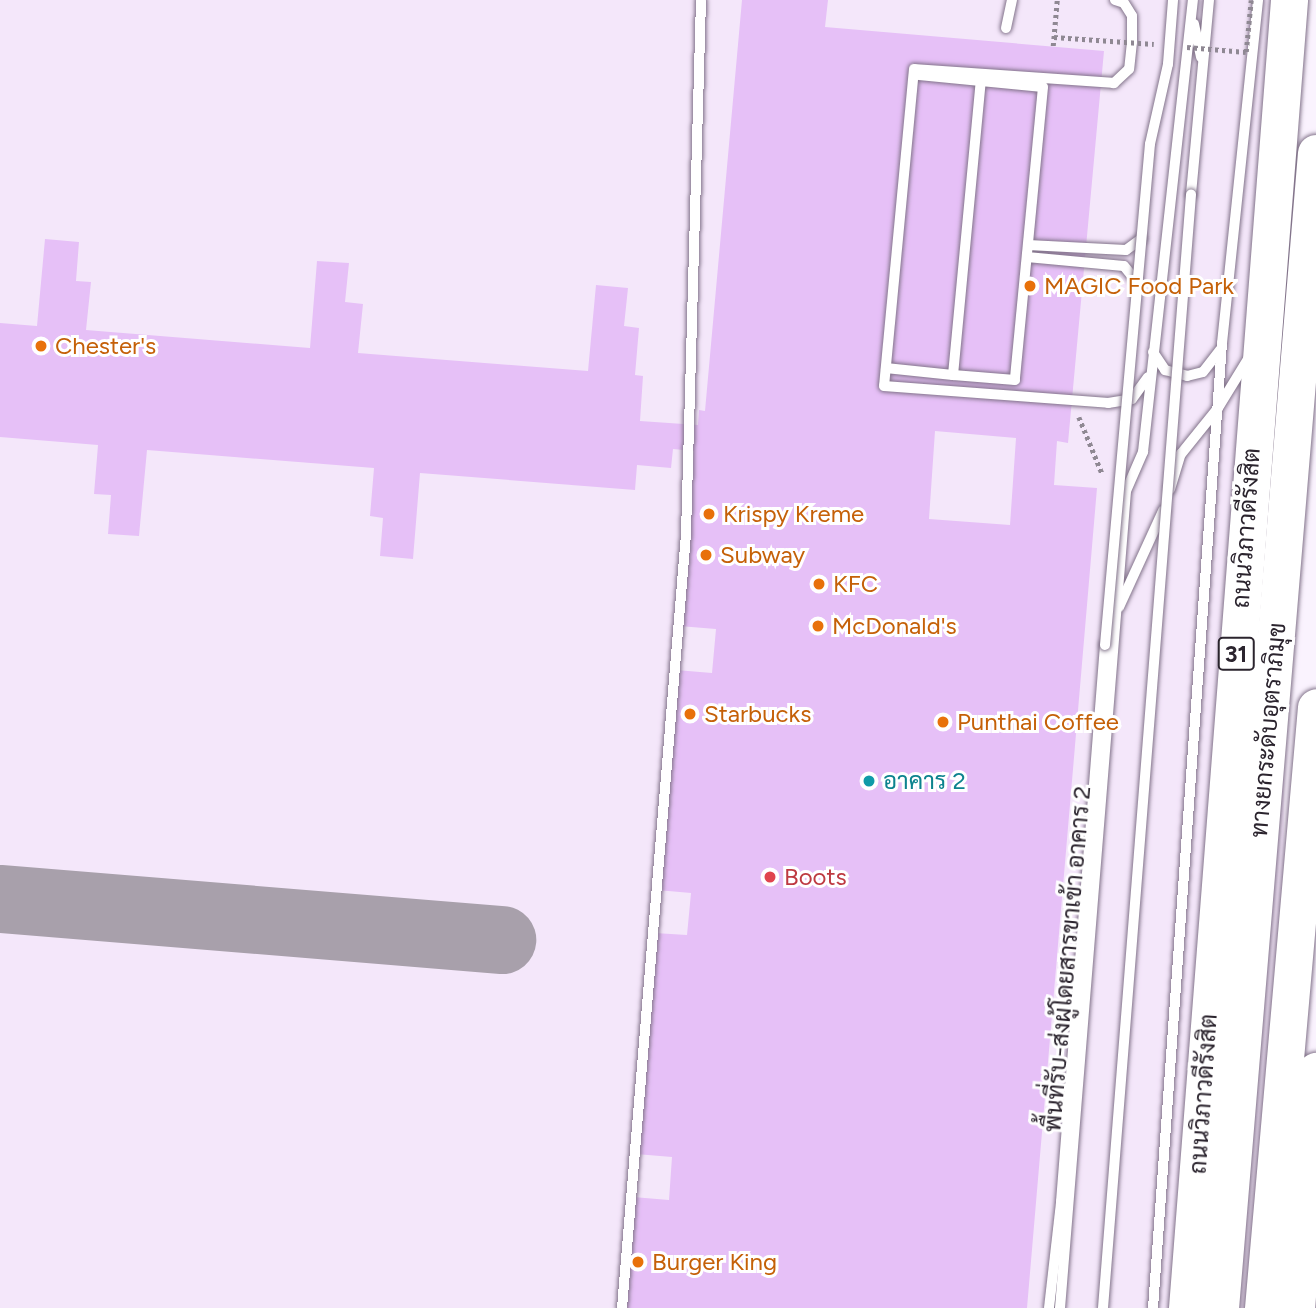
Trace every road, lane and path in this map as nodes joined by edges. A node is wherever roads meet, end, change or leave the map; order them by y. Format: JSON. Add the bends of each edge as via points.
{"nodes":[{"id":1,"x":701,"y":0,"type":"edge"},
{"id":2,"x":1012,"y":0,"type":"edge"},
{"id":3,"x":1057,"y":0,"type":"edge"},
{"id":4,"x":1115,"y":0,"type":"edge"},
{"id":5,"x":1173,"y":0,"type":"edge"},
{"id":6,"x":1193,"y":0,"type":"edge"},
{"id":7,"x":1209,"y":0,"type":"edge"},
{"id":8,"x":1258,"y":0,"type":"edge"},
{"id":9,"x":1289,"y":0,"type":"edge"},
{"id":10,"x":1192,"y":15,"type":"junction"},
{"id":11,"x":1006,"y":28,"type":"dead end"},
{"id":12,"x":1053,"y":46,"type":"dead end"},
{"id":13,"x":1204,"y":72,"type":"junction"},
{"id":14,"x":914,"y":75,"type":"junction"},
{"id":15,"x":981,"y":82,"type":"junction"},
{"id":16,"x":1316,"y":153,"type":"edge"},
{"id":17,"x":1140,"y":239,"type":"junction"},
{"id":18,"x":1028,"y":245,"type":"junction"},
{"id":19,"x":1027,"y":257,"type":"junction"},
{"id":20,"x":1136,"y":281,"type":"junction"},
{"id":21,"x":1260,"y":339,"type":"junction"},
{"id":22,"x":1222,"y":343,"type":"junction"},
{"id":23,"x":1153,"y":352,"type":"junction"},
{"id":24,"x":886,"y":368,"type":"junction"},
{"id":25,"x":953,"y":375,"type":"junction"},
{"id":26,"x":1150,"y":375,"type":"junction"},
{"id":27,"x":1218,"y":408,"type":"junction"},
{"id":28,"x":1163,"y":511,"type":"junction"},
{"id":29,"x":1116,"y":614,"type":"junction"},
{"id":30,"x":1316,"y":707,"type":"edge"},
{"id":31,"x":1316,"y":1072,"type":"edge"},
{"id":32,"x":622,"y":1308,"type":"edge"},
{"id":33,"x":1049,"y":1308,"type":"edge"},
{"id":34,"x":1060,"y":1308,"type":"edge"},
{"id":35,"x":1101,"y":1308,"type":"edge"},
{"id":36,"x":1153,"y":1308,"type":"edge"},
{"id":37,"x":1187,"y":1308,"type":"edge"},
{"id":38,"x":1220,"y":1308,"type":"edge"},
{"id":39,"x":1263,"y":1308,"type":"edge"},
{"id":40,"x":1296,"y":1308,"type":"edge"}],
"edges":[{"from":1,"to":32,"type":"lane","via":[[686,534]]},
{"from":2,"to":11,"type":"lane"},
{"from":3,"to":12,"type":"path"},
{"from":4,"to":14,"type":"lane","via":[[1124,3],[1132,16],[1132,29],[1129,69],[1114,83],[914,69]]},
{"from":5,"to":17,"type":"lane","bridge":true,"via":[[1168,64],[1150,144]]},
{"from":6,"to":10,"type":"lane"},
{"from":7,"to":13,"type":"lane"},
{"from":8,"to":22,"type":"lane"},
{"from":9,"to":21,"type":"highway","name":"ถนนวิภาวดีรังสิต","number":"31"},
{"from":10,"to":13,"type":"lane"},
{"from":10,"to":23,"type":"lane","name":"พื้นที่รับ-ส่งผู้โดยสารขาเข้า อาคาร 2"},
{"from":13,"to":35,"type":"lane","bridge":true},
{"from":14,"to":15,"type":"lane"},
{"from":14,"to":24,"type":"lane"},
{"from":15,"to":18,"type":"lane","via":[[1043,87]]},
{"from":15,"to":25,"type":"lane"},
{"from":16,"to":38,"type":"highway","name":"ทางยกระดับอุตราภิมุข","number":"31"},
{"from":17,"to":18,"type":"lane","via":[[1126,250]]},
{"from":17,"to":20,"type":"lane","bridge":true},
{"from":18,"to":19,"type":"lane"},
{"from":19,"to":20,"type":"lane","via":[[1124,266]]},
{"from":19,"to":25,"type":"lane","via":[[1015,380]]},
{"from":20,"to":33,"type":"lane","bridge":true},
{"from":21,"to":27,"type":"lane"},
{"from":21,"to":37,"type":"highway","name":"ถนนวิภาวดีรังสิต","number":"31"},
{"from":22,"to":23,"type":"lane","via":[[1215,361],[1203,372],[1187,376],[1165,370]]},
{"from":22,"to":27,"type":"lane"},
{"from":23,"to":26,"type":"lane","name":"พื้นที่รับ-ส่งผู้โดยสารขาเข้า อาคาร 2"},
{"from":24,"to":25,"type":"lane"},
{"from":24,"to":26,"type":"lane","via":[[884,386],[1108,403],[1132,399]]},
{"from":26,"to":29,"type":"lane","name":"พื้นที่รับ-ส่งผู้โดยสารขาเข้า อาคาร 2","via":[[1143,452],[1126,491]]},
{"from":27,"to":28,"type":"lane","via":[[1181,454]]},
{"from":27,"to":36,"type":"lane"},
{"from":28,"to":29,"type":"lane"},
{"from":28,"to":35,"type":"lane"},
{"from":29,"to":34,"type":"lane","name":"พื้นที่รับ-ส่งผู้โดยสารขาเข้า อาคาร 2"},
{"from":30,"to":39,"type":"highway","name":"ทางยกระดับอุตราภิมุข"},
{"from":31,"to":40,"type":"highway"}]}
